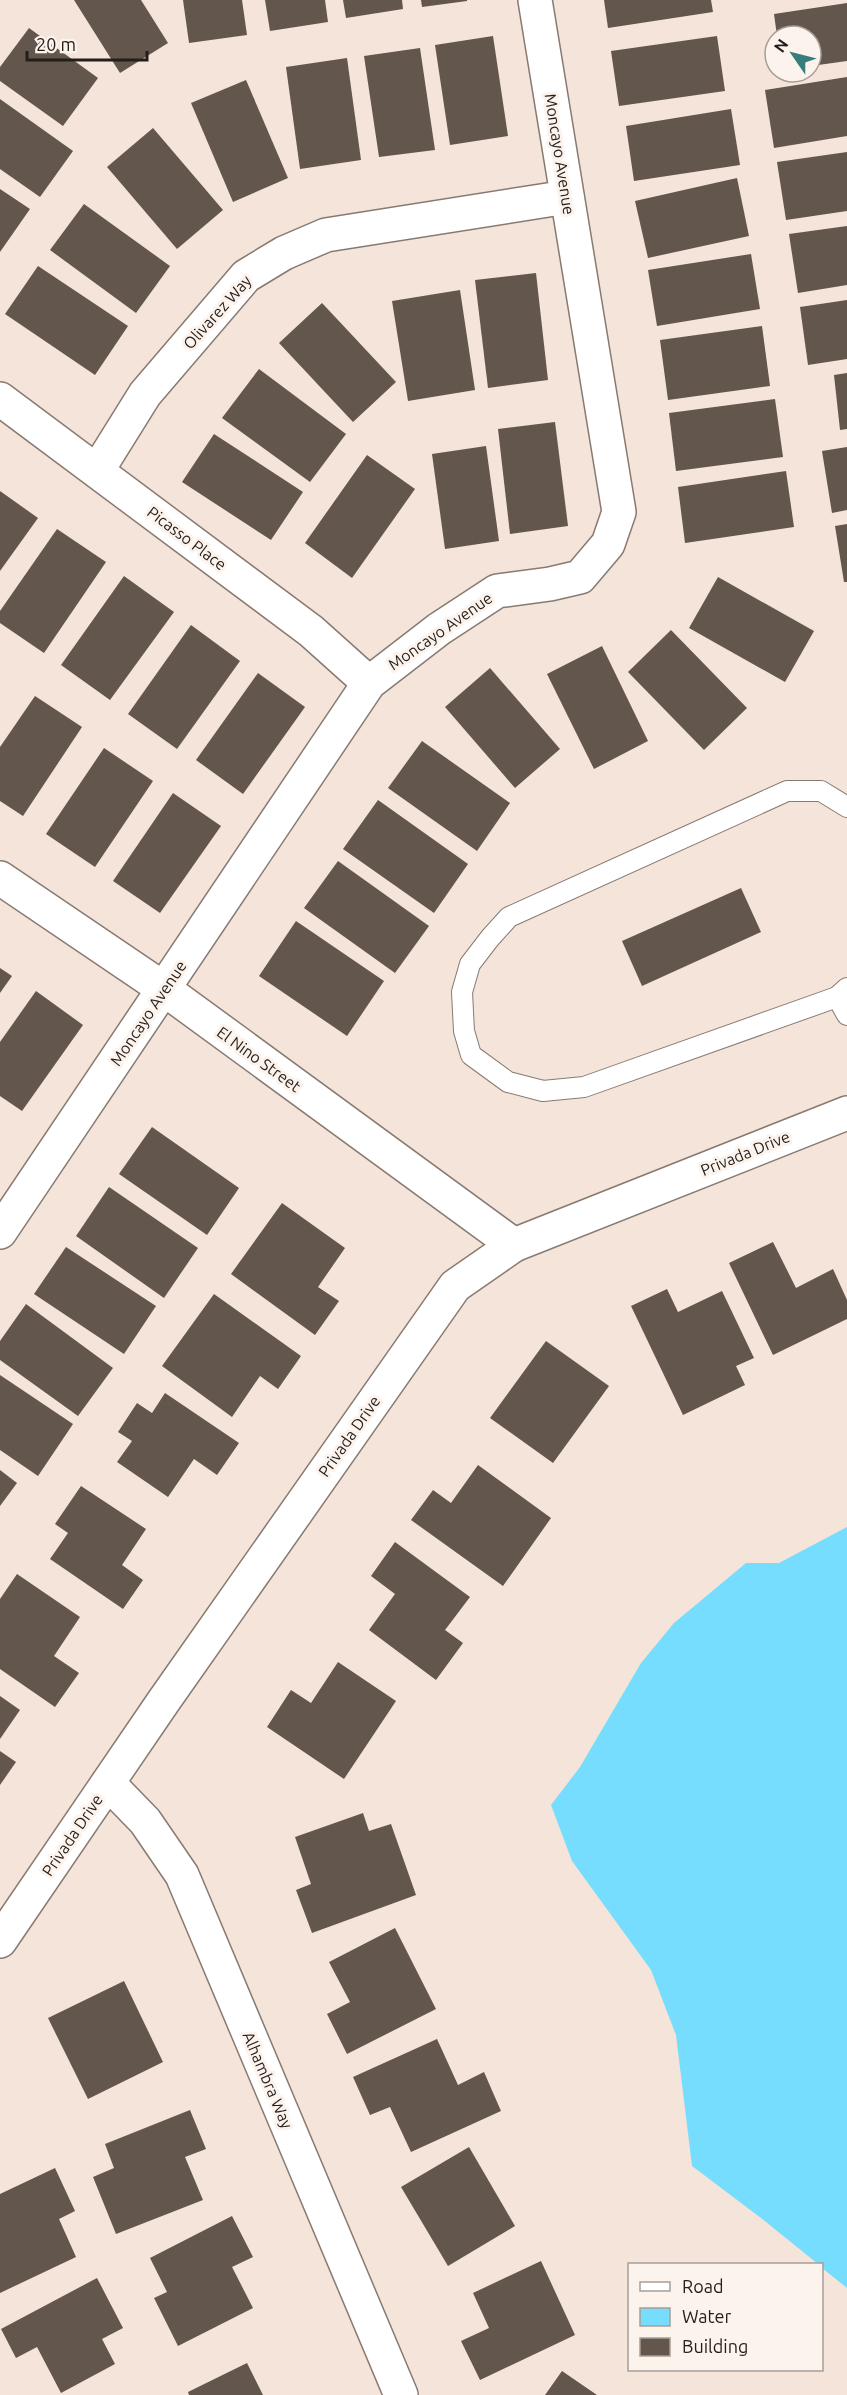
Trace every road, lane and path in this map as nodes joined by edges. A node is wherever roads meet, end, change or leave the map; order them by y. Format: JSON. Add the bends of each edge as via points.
{"nodes":[{"id":1,"x":535,"y":0,"type":"edge"},
{"id":2,"x":567,"y":197,"type":"junction"},
{"id":3,"x":0,"y":399,"type":"edge"},
{"id":4,"x":97,"y":471,"type":"junction"},
{"id":5,"x":369,"y":683,"type":"junction"},
{"id":6,"x":847,"y":807,"type":"edge"},
{"id":7,"x":0,"y":878,"type":"edge"},
{"id":8,"x":164,"y":989,"type":"junction"},
{"id":9,"x":842,"y":992,"type":"edge"},
{"id":10,"x":847,"y":1015,"type":"edge"},
{"id":11,"x":847,"y":1113,"type":"edge"},
{"id":12,"x":0,"y":1232,"type":"edge"},
{"id":13,"x":514,"y":1245,"type":"junction"},
{"id":14,"x":108,"y":1782,"type":"junction"},
{"id":15,"x":0,"y":1941,"type":"edge"},
{"id":16,"x":401,"y":2395,"type":"edge"}],
"edges":[{"from":1,"to":2,"type":"street","name":"Moncayo Avenue"},
{"from":2,"to":4,"type":"street","name":"Olivarez Way","via":[[326,235],[284,253],[246,276],[144,393]]},
{"from":2,"to":5,"type":"street","name":"Moncayo Avenue","via":[[619,512],[608,544],[580,577],[498,591],[439,628]]},
{"from":3,"to":4,"type":"street","name":"Picasso Place"},
{"from":4,"to":5,"type":"street","name":"Picasso Place","via":[[311,631]]},
{"from":5,"to":8,"type":"street","name":"Moncayo Avenue"},
{"from":6,"to":9,"type":"lane","via":[[820,791],[787,791],[509,917],[470,964],[462,992],[464,1031],[471,1055],[508,1082],[543,1091],[584,1087]]},
{"from":7,"to":8,"type":"street","name":"El Nino Street"},
{"from":8,"to":12,"type":"street","name":"Moncayo Avenue"},
{"from":8,"to":13,"type":"street","name":"El Nino Street"},
{"from":9,"to":10,"type":"lane"},
{"from":11,"to":13,"type":"street","name":"Privada Drive"},
{"from":13,"to":14,"type":"street","name":"Privada Drive","via":[[455,1286]]},
{"from":14,"to":15,"type":"street","name":"Privada Drive"},
{"from":14,"to":16,"type":"street","name":"Alhambra Way","via":[[145,1821],[182,1875]]}]}
